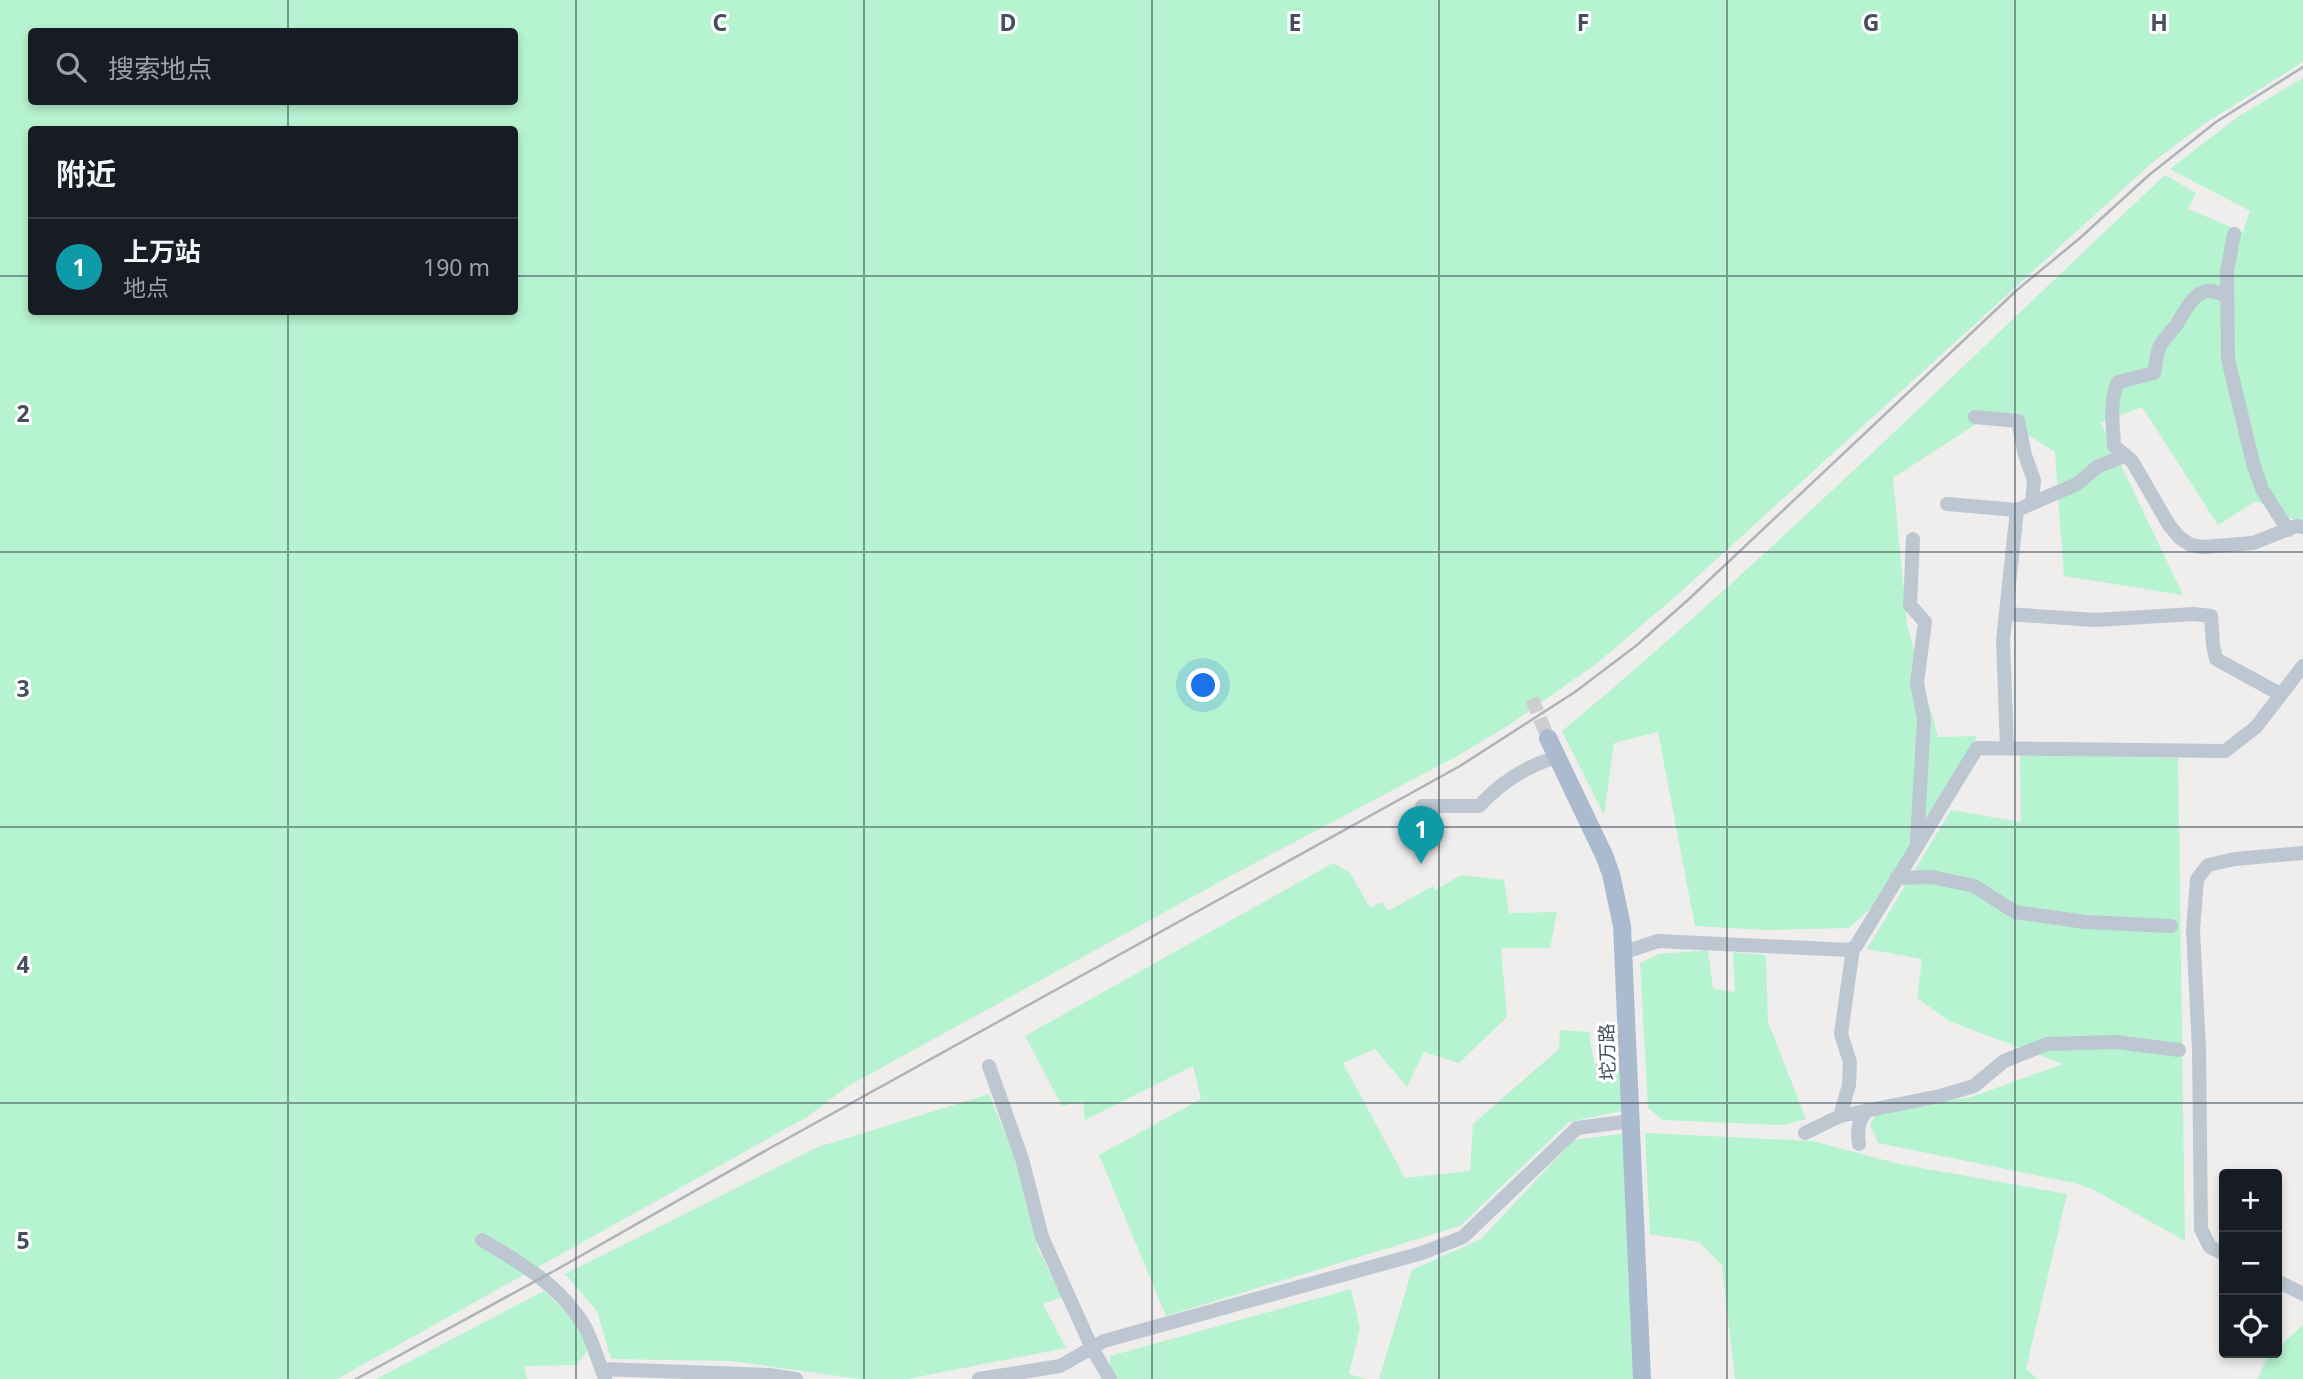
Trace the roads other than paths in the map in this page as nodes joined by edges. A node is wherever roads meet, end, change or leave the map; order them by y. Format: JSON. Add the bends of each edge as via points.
{"nodes":[{"id":1,"x":2234,"y":234,"type":"dead end"},
{"id":2,"x":2226,"y":298,"type":"junction"},
{"id":3,"x":1975,"y":417,"type":"dead end"},
{"id":4,"x":2124,"y":456,"type":"junction"},
{"id":5,"x":1947,"y":503,"type":"dead end"},
{"id":6,"x":2032,"y":503,"type":"junction"},
{"id":7,"x":2017,"y":510,"type":"junction"},
{"id":8,"x":2303,"y":527,"type":"edge"},
{"id":9,"x":2288,"y":530,"type":"junction"},
{"id":10,"x":1913,"y":539,"type":"dead end"},
{"id":11,"x":2006,"y":614,"type":"junction"},
{"id":12,"x":2303,"y":666,"type":"edge"},
{"id":13,"x":2280,"y":694,"type":"junction"},
{"id":14,"x":1548,"y":738,"type":"tunnel mouth"},
{"id":15,"x":2007,"y":748,"type":"junction"},
{"id":16,"x":1558,"y":757,"type":"junction"},
{"id":17,"x":1422,"y":806,"type":"dead end"},
{"id":18,"x":1917,"y":844,"type":"junction"},
{"id":19,"x":2303,"y":853,"type":"edge"},
{"id":20,"x":1896,"y":878,"type":"junction"},
{"id":21,"x":2171,"y":926,"type":"dead end"},
{"id":22,"x":1853,"y":948,"type":"junction"},
{"id":23,"x":1625,"y":952,"type":"junction"},
{"id":24,"x":2179,"y":1050,"type":"dead end"},
{"id":25,"x":989,"y":1066,"type":"dead end"},
{"id":26,"x":1867,"y":1110,"type":"junction"},
{"id":27,"x":1840,"y":1116,"type":"junction"},
{"id":28,"x":1631,"y":1121,"type":"junction"},
{"id":29,"x":1805,"y":1133,"type":"dead end"},
{"id":30,"x":1858,"y":1144,"type":"dead end"},
{"id":31,"x":482,"y":1240,"type":"dead end"},
{"id":32,"x":2219,"y":1252,"type":"edge"},
{"id":33,"x":2282,"y":1284,"type":"edge"},
{"id":34,"x":2303,"y":1294,"type":"edge"},
{"id":35,"x":1092,"y":1348,"type":"junction"},
{"id":36,"x":603,"y":1374,"type":"edge"},
{"id":37,"x":796,"y":1379,"type":"edge"},
{"id":38,"x":979,"y":1379,"type":"edge"},
{"id":39,"x":1110,"y":1379,"type":"edge"},
{"id":40,"x":1642,"y":1379,"type":"edge"}],
"edges":[{"from":1,"to":2,"type":"street"},
{"from":2,"to":4,"type":"street","via":[[2218,292],[2198,293],[2160,346],[2154,373],[2118,382],[2112,412],[2114,446]]},
{"from":2,"to":9,"type":"street","via":[[2228,359],[2253,463],[2262,489]]},
{"from":3,"to":6,"type":"street","via":[[2018,421],[2034,481]]},
{"from":4,"to":6,"type":"street","via":[[2097,467],[2077,484]]},
{"from":4,"to":9,"type":"street","via":[[2132,461],[2169,525],[2191,545],[2253,543]]},
{"from":5,"to":7,"type":"street"},
{"from":6,"to":7,"type":"street"},
{"from":7,"to":11,"type":"street"},
{"from":8,"to":9,"type":"street"},
{"from":10,"to":18,"type":"street","via":[[1910,605],[1925,622],[1917,683],[1924,719]]},
{"from":11,"to":13,"type":"street","via":[[2095,620],[2211,616],[2216,659]]},
{"from":11,"to":15,"type":"street"},
{"from":12,"to":13,"type":"street"},
{"from":13,"to":15,"type":"street","via":[[2256,727],[2225,751]]},
{"from":14,"to":16,"type":"main road","name":"坨万路"},
{"from":15,"to":18,"type":"street","via":[[1977,748]]},
{"from":16,"to":17,"type":"street","via":[[1517,773],[1479,806]]},
{"from":16,"to":23,"type":"main road","name":"坨万路","via":[[1611,874]]},
{"from":18,"to":20,"type":"street"},
{"from":19,"to":32,"type":"street","via":[[2208,865],[2197,879],[2193,930],[2201,1228],[2210,1247]]},
{"from":20,"to":21,"type":"street","via":[[1932,877],[1974,886],[2015,912],[2085,922]]},
{"from":20,"to":22,"type":"street"},
{"from":22,"to":23,"type":"street","via":[[1658,941]]},
{"from":22,"to":27,"type":"street","via":[[1841,1034],[1850,1062],[1849,1085]]},
{"from":23,"to":28,"type":"main road","name":"坨万路"},
{"from":24,"to":26,"type":"street","via":[[2115,1042],[2047,1044],[2004,1061],[1974,1086]]},
{"from":25,"to":35,"type":"street","via":[[1023,1159],[1042,1237]]},
{"from":26,"to":27,"type":"street"},
{"from":26,"to":30,"type":"street","via":[[1857,1129]]},
{"from":27,"to":29,"type":"street"},
{"from":28,"to":35,"type":"street","via":[[1577,1128],[1463,1237],[1422,1253]]},
{"from":28,"to":40,"type":"main road","name":"坨万路"},
{"from":31,"to":36,"type":"street","via":[[552,1286],[585,1327]]},
{"from":33,"to":34,"type":"street"},
{"from":35,"to":38,"type":"street","via":[[1060,1366]]},
{"from":35,"to":39,"type":"street"},
{"from":36,"to":37,"type":"street"}]}
